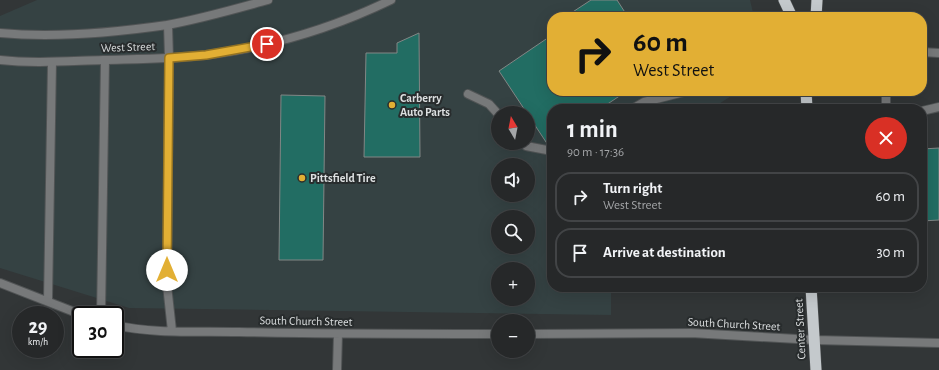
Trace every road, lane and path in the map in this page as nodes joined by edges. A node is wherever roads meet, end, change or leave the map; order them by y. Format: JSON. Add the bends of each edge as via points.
{"nodes":[{"id":1,"x":268,"y":0,"type":"edge"},
{"id":2,"x":391,"y":0,"type":"edge"},
{"id":3,"x":784,"y":0,"type":"edge"},
{"id":4,"x":817,"y":0,"type":"edge"},
{"id":5,"x":790,"y":12,"type":"edge"},
{"id":6,"x":816,"y":12,"type":"edge"},
{"id":7,"x":168,"y":24,"type":"junction"},
{"id":8,"x":0,"y":33,"type":"edge"},
{"id":9,"x":927,"y":52,"type":"edge"},
{"id":10,"x":939,"y":52,"type":"edge"},
{"id":11,"x":169,"y":58,"type":"junction"},
{"id":12,"x":0,"y":60,"type":"edge"},
{"id":13,"x":105,"y":60,"type":"junction"},
{"id":14,"x":52,"y":62,"type":"junction"},
{"id":15,"x":468,"y":94,"type":"dead end"},
{"id":16,"x":668,"y":96,"type":"edge"},
{"id":17,"x":641,"y":104,"type":"edge"},
{"id":18,"x":491,"y":106,"type":"edge"},
{"id":19,"x":939,"y":107,"type":"edge"},
{"id":20,"x":927,"y":111,"type":"edge"},
{"id":21,"x":535,"y":148,"type":"edge"},
{"id":22,"x":547,"y":150,"type":"edge"},
{"id":23,"x":0,"y":283,"type":"edge"},
{"id":24,"x":811,"y":292,"type":"edge"},
{"id":25,"x":48,"y":301,"type":"junction"},
{"id":26,"x":101,"y":306,"type":"edge"},
{"id":27,"x":72,"y":311,"type":"edge"},
{"id":28,"x":124,"y":327,"type":"edge"},
{"id":29,"x":172,"y":330,"type":"junction"},
{"id":30,"x":338,"y":334,"type":"junction"},
{"id":31,"x":491,"y":334,"type":"edge"},
{"id":32,"x":535,"y":334,"type":"edge"},
{"id":33,"x":815,"y":340,"type":"junction"},
{"id":34,"x":939,"y":343,"type":"edge"},
{"id":35,"x":337,"y":370,"type":"edge"},
{"id":36,"x":816,"y":370,"type":"edge"}],
"edges":[{"from":1,"to":7,"type":"street","name":"West Street"},
{"from":2,"to":11,"type":"street","name":"West Street","via":[[302,35],[206,55]]},
{"from":3,"to":5,"type":"highway"},
{"from":4,"to":6,"type":"highway"},
{"from":7,"to":8,"type":"street","name":"West Street","via":[[96,34]]},
{"from":7,"to":11,"type":"street"},
{"from":9,"to":10,"type":"street"},
{"from":11,"to":13,"type":"street","name":"West Street"},
{"from":11,"to":29,"type":"street","via":[[167,285]]},
{"from":12,"to":14,"type":"street","name":"West Street"},
{"from":13,"to":14,"type":"street","name":"West Street"},
{"from":13,"to":26,"type":"street"},
{"from":14,"to":25,"type":"street"},
{"from":15,"to":18,"type":"street"},
{"from":16,"to":17,"type":"street"},
{"from":19,"to":20,"type":"street"},
{"from":21,"to":22,"type":"street"},
{"from":23,"to":25,"type":"street"},
{"from":24,"to":33,"type":"highway","name":"Center Street"},
{"from":25,"to":27,"type":"street"},
{"from":28,"to":29,"type":"street","name":"South Church Street","via":[[144,330]]},
{"from":29,"to":30,"type":"street","name":"South Church Street"},
{"from":30,"to":31,"type":"street","name":"South Church Street"},
{"from":30,"to":35,"type":"street"},
{"from":32,"to":33,"type":"street","name":"South Church Street","via":[[692,334]]},
{"from":33,"to":34,"type":"street","name":"South Church Street"},
{"from":33,"to":36,"type":"highway","name":"Center Street"}]}
